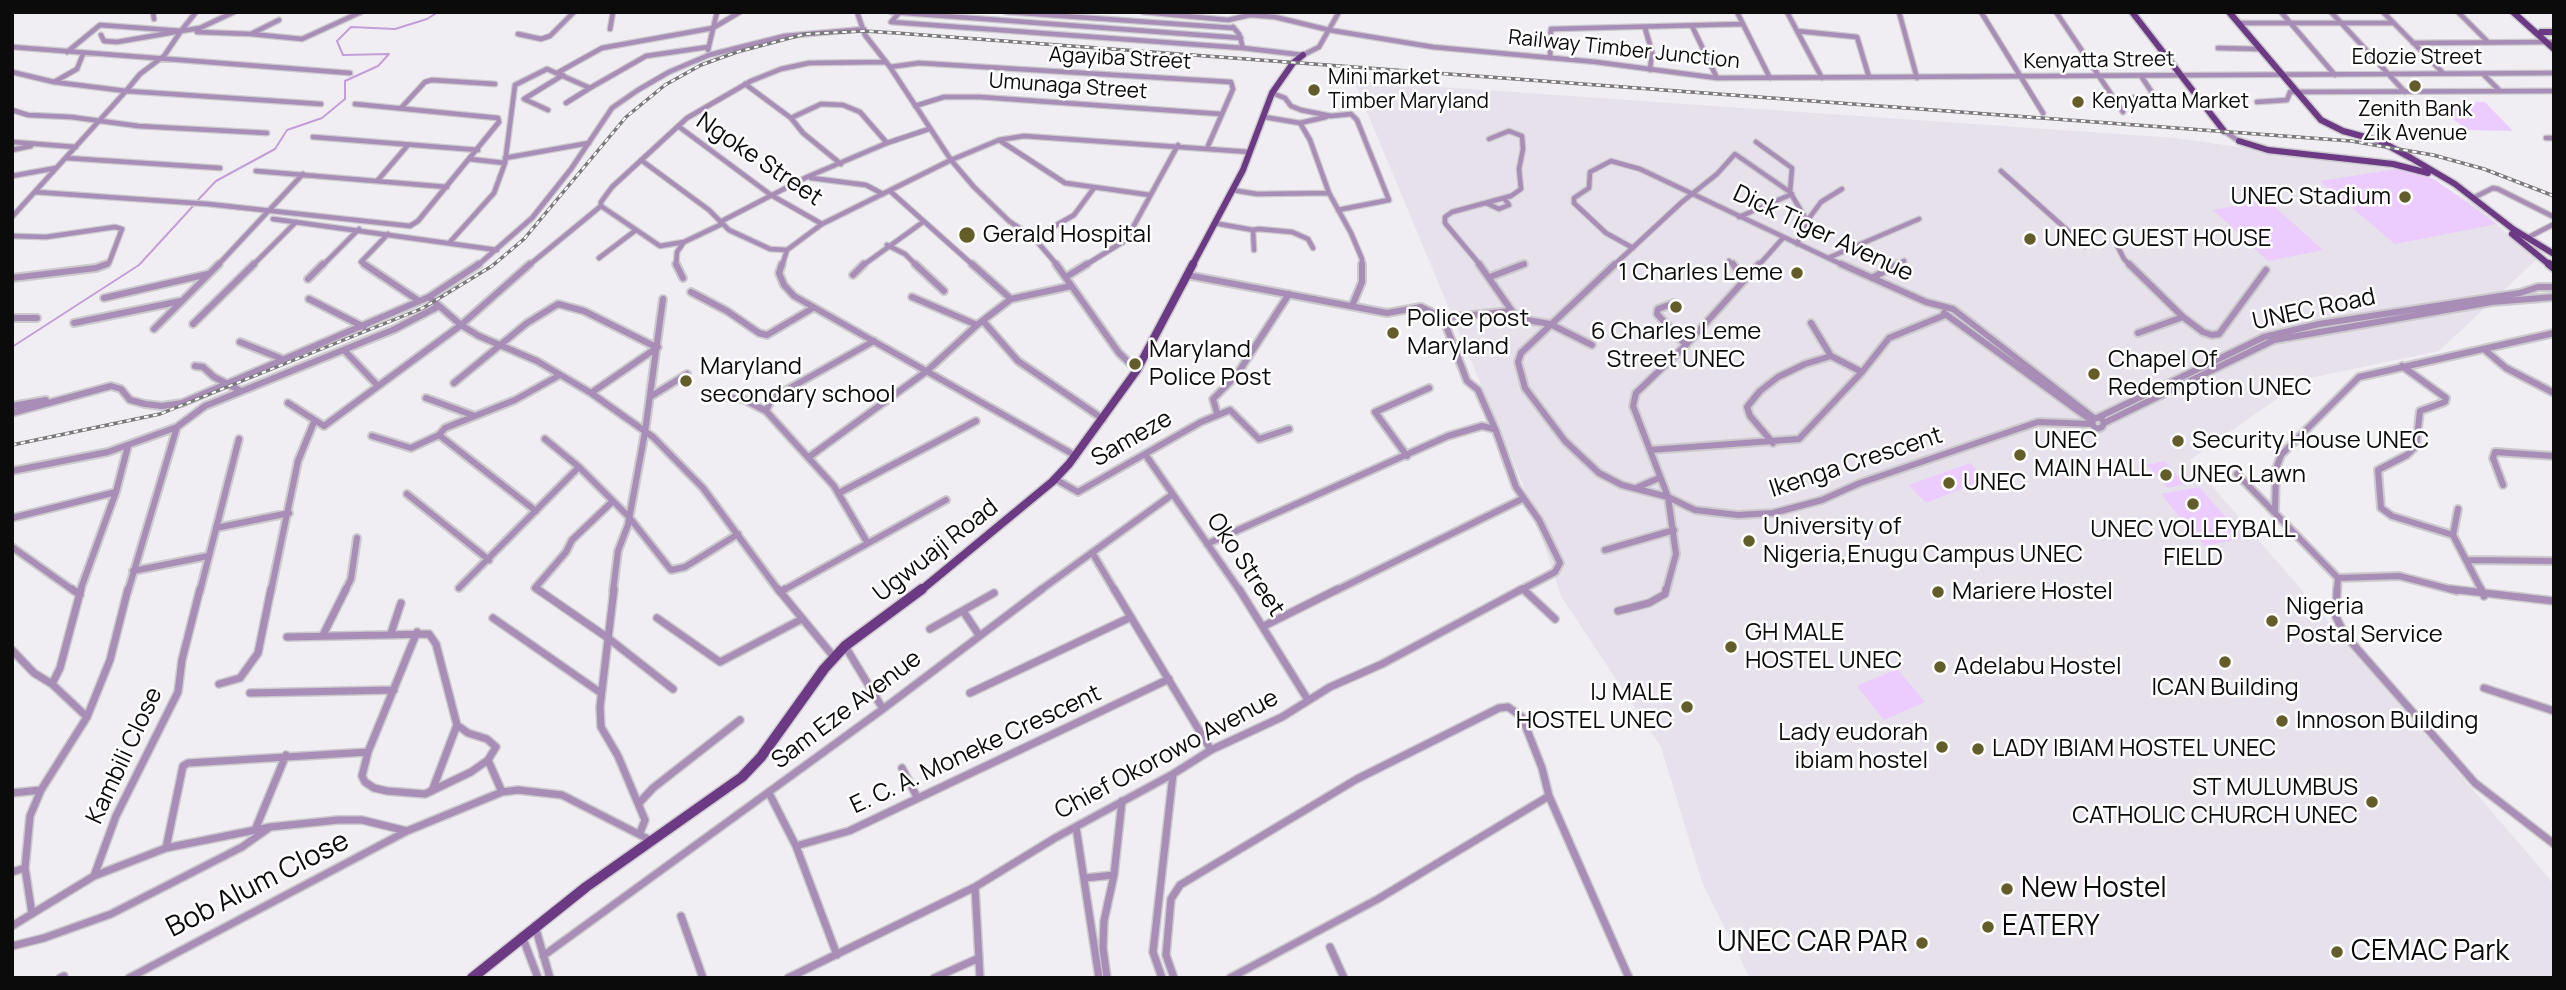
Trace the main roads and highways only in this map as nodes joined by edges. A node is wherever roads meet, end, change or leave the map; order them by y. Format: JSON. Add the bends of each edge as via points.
{"nodes":[{"id":1,"x":2133,"y":12,"type":"edge"},
{"id":2,"x":2229,"y":12,"type":"edge"},
{"id":3,"x":2513,"y":12,"type":"edge"},
{"id":4,"x":2519,"y":12,"type":"edge"},
{"id":5,"x":2554,"y":32,"type":"edge"},
{"id":6,"x":2538,"y":33,"type":"junction"},
{"id":7,"x":2551,"y":44,"type":"edge"},
{"id":8,"x":1303,"y":55,"type":"road end"},
{"id":9,"x":2224,"y":131,"type":"road end"},
{"id":10,"x":2239,"y":141,"type":"road end"},
{"id":11,"x":2426,"y":169,"type":"junction"},
{"id":12,"x":2554,"y":254,"type":"edge"},
{"id":13,"x":2554,"y":268,"type":"edge"},
{"id":14,"x":472,"y":978,"type":"edge"}],
"edges":[{"from":1,"to":9,"type":"main road"},
{"from":2,"to":11,"type":"main road","via":[[2325,122],[2387,145]]},
{"from":3,"to":6,"type":"main road"},
{"from":4,"to":6,"type":"main road"},
{"from":5,"to":6,"type":"main road"},
{"from":6,"to":7,"type":"main road"},
{"from":8,"to":14,"type":"main road","name":"Ugwuaji Road","via":[[1272,93],[1233,190],[1138,370],[1076,456],[1055,479],[924,588],[845,646],[752,768],[535,926]]},
{"from":10,"to":11,"type":"main road","via":[[2268,150]]},
{"from":11,"to":12,"type":"main road"},
{"from":11,"to":13,"type":"main road"}]}
